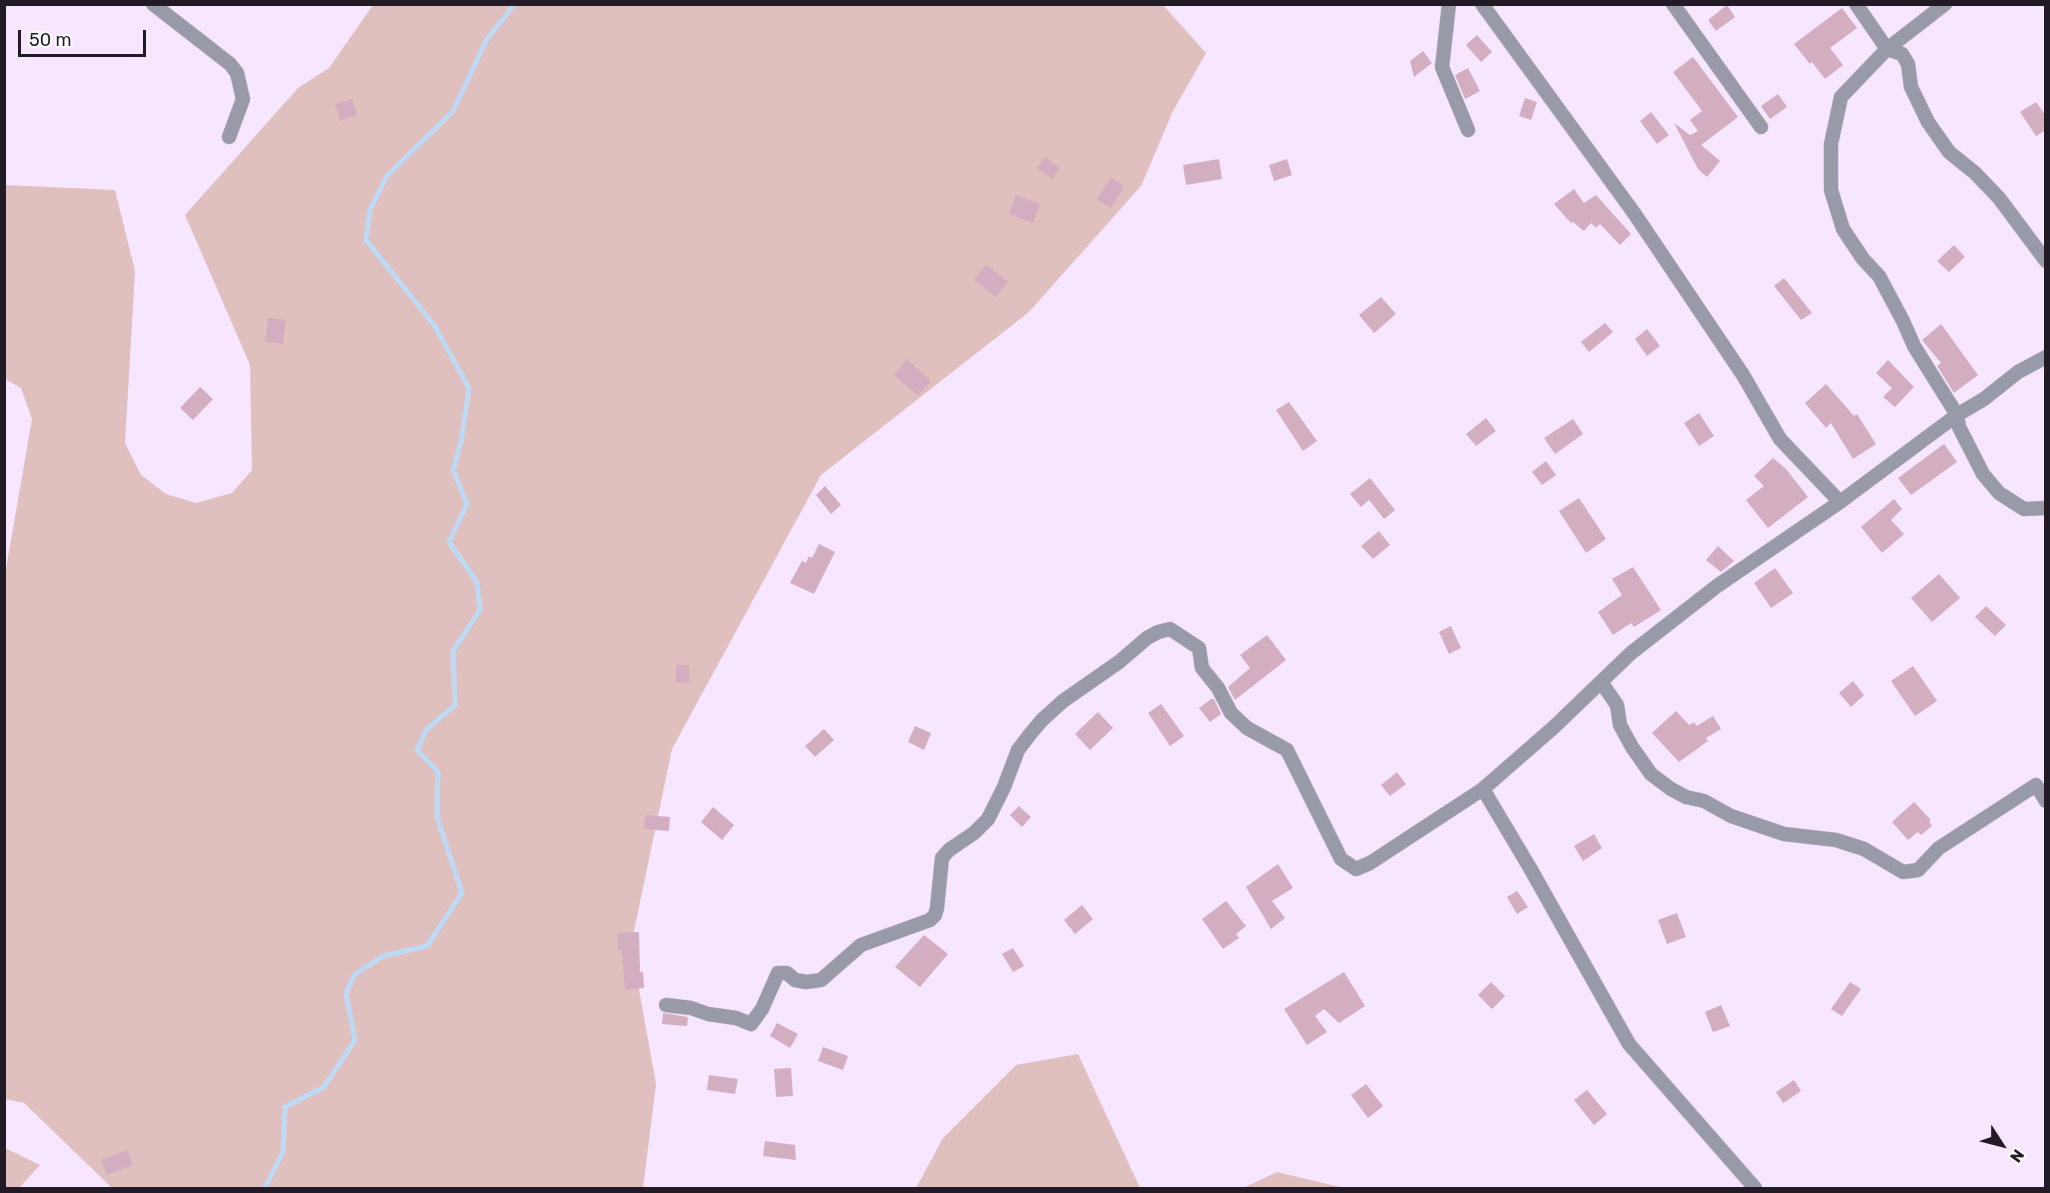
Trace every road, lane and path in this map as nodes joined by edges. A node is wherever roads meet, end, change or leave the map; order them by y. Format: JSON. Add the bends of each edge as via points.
{"nodes":[{"id":1,"x":153,"y":4,"type":"edge"},
{"id":2,"x":1449,"y":4,"type":"edge"},
{"id":3,"x":1482,"y":4,"type":"edge"},
{"id":4,"x":1673,"y":4,"type":"edge"},
{"id":5,"x":1856,"y":4,"type":"edge"},
{"id":6,"x":1945,"y":4,"type":"edge"},
{"id":7,"x":1887,"y":49,"type":"junction"},
{"id":8,"x":1761,"y":127,"type":"dead end"},
{"id":9,"x":1468,"y":130,"type":"dead end"},
{"id":10,"x":229,"y":137,"type":"dead end"},
{"id":11,"x":2046,"y":261,"type":"edge"},
{"id":12,"x":2046,"y":357,"type":"edge"},
{"id":13,"x":1958,"y":415,"type":"junction"},
{"id":14,"x":1840,"y":502,"type":"junction"},
{"id":15,"x":2046,"y":508,"type":"edge"},
{"id":16,"x":1601,"y":682,"type":"junction"},
{"id":17,"x":1483,"y":789,"type":"junction"},
{"id":18,"x":2046,"y":801,"type":"edge"},
{"id":19,"x":666,"y":1005,"type":"dead end"},
{"id":20,"x":1755,"y":1188,"type":"edge"}],
"edges":[{"from":1,"to":10,"type":"street","via":[[237,73],[243,99]]},
{"from":2,"to":9,"type":"street","via":[[1442,67]]},
{"from":3,"to":14,"type":"street","via":[[1634,213],[1743,375],[1780,439]]},
{"from":4,"to":8,"type":"street"},
{"from":5,"to":7,"type":"street"},
{"from":6,"to":7,"type":"street"},
{"from":7,"to":11,"type":"street","via":[[1902,54],[1908,64],[1911,87],[1949,152],[1999,198]]},
{"from":7,"to":13,"type":"street","via":[[1841,98],[1831,144],[1831,190],[1843,229],[1879,276],[1914,346]]},
{"from":12,"to":13,"type":"street"},
{"from":13,"to":14,"type":"street"},
{"from":13,"to":15,"type":"street","via":[[1959,427],[1983,474],[1999,493],[2024,509]]},
{"from":14,"to":16,"type":"street","via":[[1717,586],[1630,653]]},
{"from":16,"to":17,"type":"street"},
{"from":16,"to":18,"type":"street","via":[[1617,705],[1620,725],[1632,747],[1650,774],[1671,789],[1784,834],[1836,840],[1864,849],[1904,873],[1918,870],[1940,848],[2036,785]]},
{"from":17,"to":19,"type":"street","via":[[1356,869],[1341,859],[1287,750],[1247,728],[1231,713],[1202,668],[1199,648],[1170,629],[1158,632],[1063,701],[1031,733],[1018,750],[988,819],[942,858],[937,908],[930,921],[861,945],[821,980],[806,982],[787,973],[778,974],[751,1023]]},
{"from":17,"to":20,"type":"street","via":[[1629,1044]]}]}
